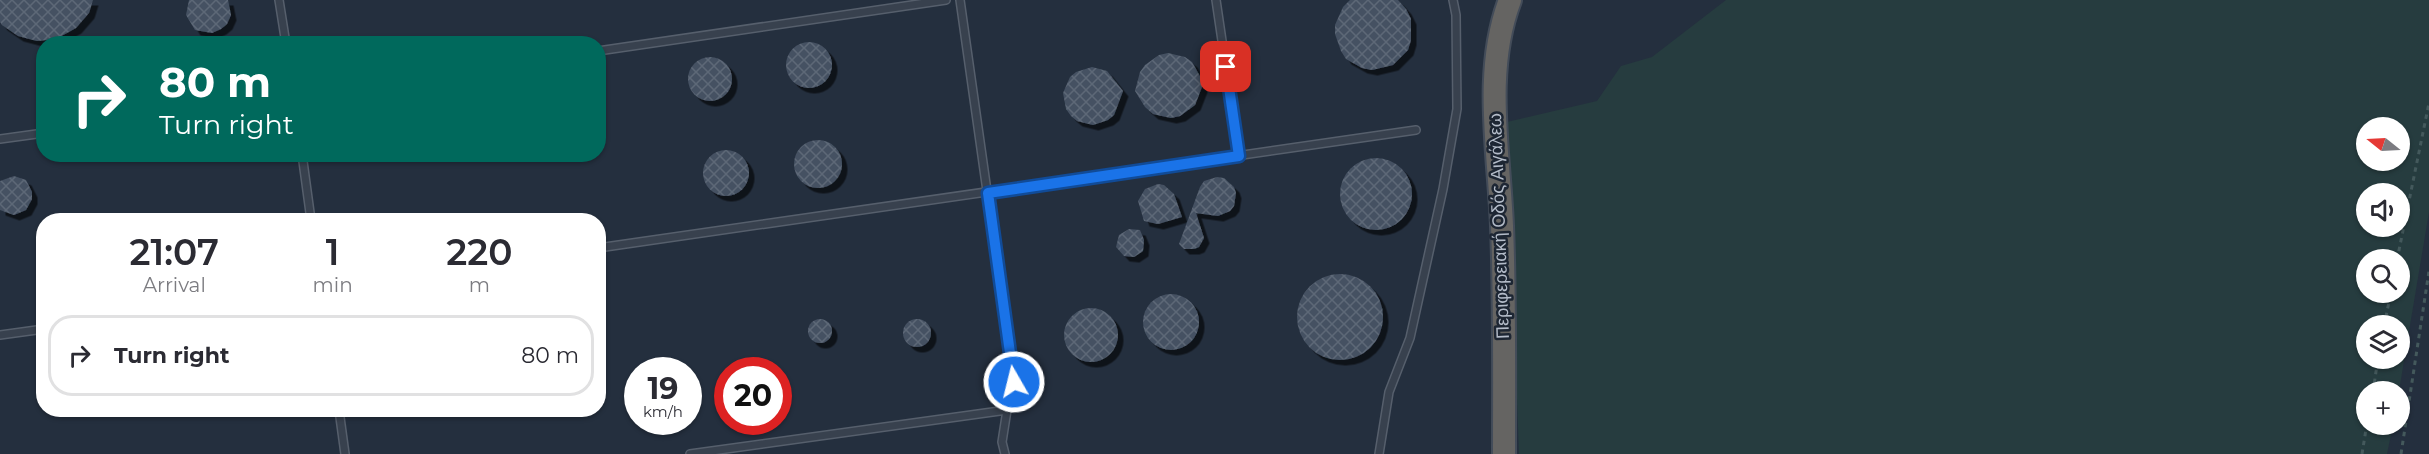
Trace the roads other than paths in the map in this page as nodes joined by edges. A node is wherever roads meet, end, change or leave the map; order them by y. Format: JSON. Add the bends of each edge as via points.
{"nodes":[{"id":1,"x":279,"y":0,"type":"edge"},
{"id":2,"x":946,"y":0,"type":"edge"},
{"id":3,"x":960,"y":0,"type":"edge"},
{"id":4,"x":1216,"y":0,"type":"edge"},
{"id":5,"x":1453,"y":0,"type":"edge"},
{"id":6,"x":1510,"y":0,"type":"edge"},
{"id":7,"x":285,"y":36,"type":"edge"},
{"id":8,"x":606,"y":50,"type":"edge"},
{"id":9,"x":1416,"y":130,"type":"dead end"},
{"id":10,"x":36,"y":134,"type":"edge"},
{"id":11,"x":0,"y":139,"type":"edge"},
{"id":12,"x":1239,"y":156,"type":"junction"},
{"id":13,"x":303,"y":162,"type":"edge"},
{"id":14,"x":988,"y":193,"type":"junction"},
{"id":15,"x":310,"y":213,"type":"edge"},
{"id":16,"x":606,"y":247,"type":"edge"},
{"id":17,"x":36,"y":330,"type":"edge"},
{"id":18,"x":0,"y":335,"type":"edge"},
{"id":19,"x":1007,"y":410,"type":"junction"},
{"id":20,"x":340,"y":417,"type":"edge"},
{"id":21,"x":345,"y":454,"type":"edge"},
{"id":22,"x":690,"y":454,"type":"edge"},
{"id":23,"x":1005,"y":454,"type":"edge"},
{"id":24,"x":1379,"y":454,"type":"edge"},
{"id":25,"x":1504,"y":454,"type":"edge"}],
"edges":[{"from":1,"to":7,"type":"lane"},
{"from":2,"to":8,"type":"lane"},
{"from":3,"to":14,"type":"lane"},
{"from":4,"to":12,"type":"lane"},
{"from":5,"to":24,"type":"lane","via":[[1457,109],[1410,338],[1389,392]]},
{"from":6,"to":25,"type":"highway","name":"Περιφερειακή Οδός Αιγάλεω","via":[[1498,42],[1495,98],[1502,236]]},
{"from":9,"to":12,"type":"lane"},
{"from":10,"to":11,"type":"lane"},
{"from":12,"to":14,"type":"lane"},
{"from":13,"to":15,"type":"lane"},
{"from":14,"to":16,"type":"lane"},
{"from":14,"to":19,"type":"lane","via":[[1014,382],[1014,395]]},
{"from":17,"to":18,"type":"lane"},
{"from":19,"to":22,"type":"lane"},
{"from":19,"to":23,"type":"lane","via":[[1002,442]]},
{"from":20,"to":21,"type":"lane"}]}
